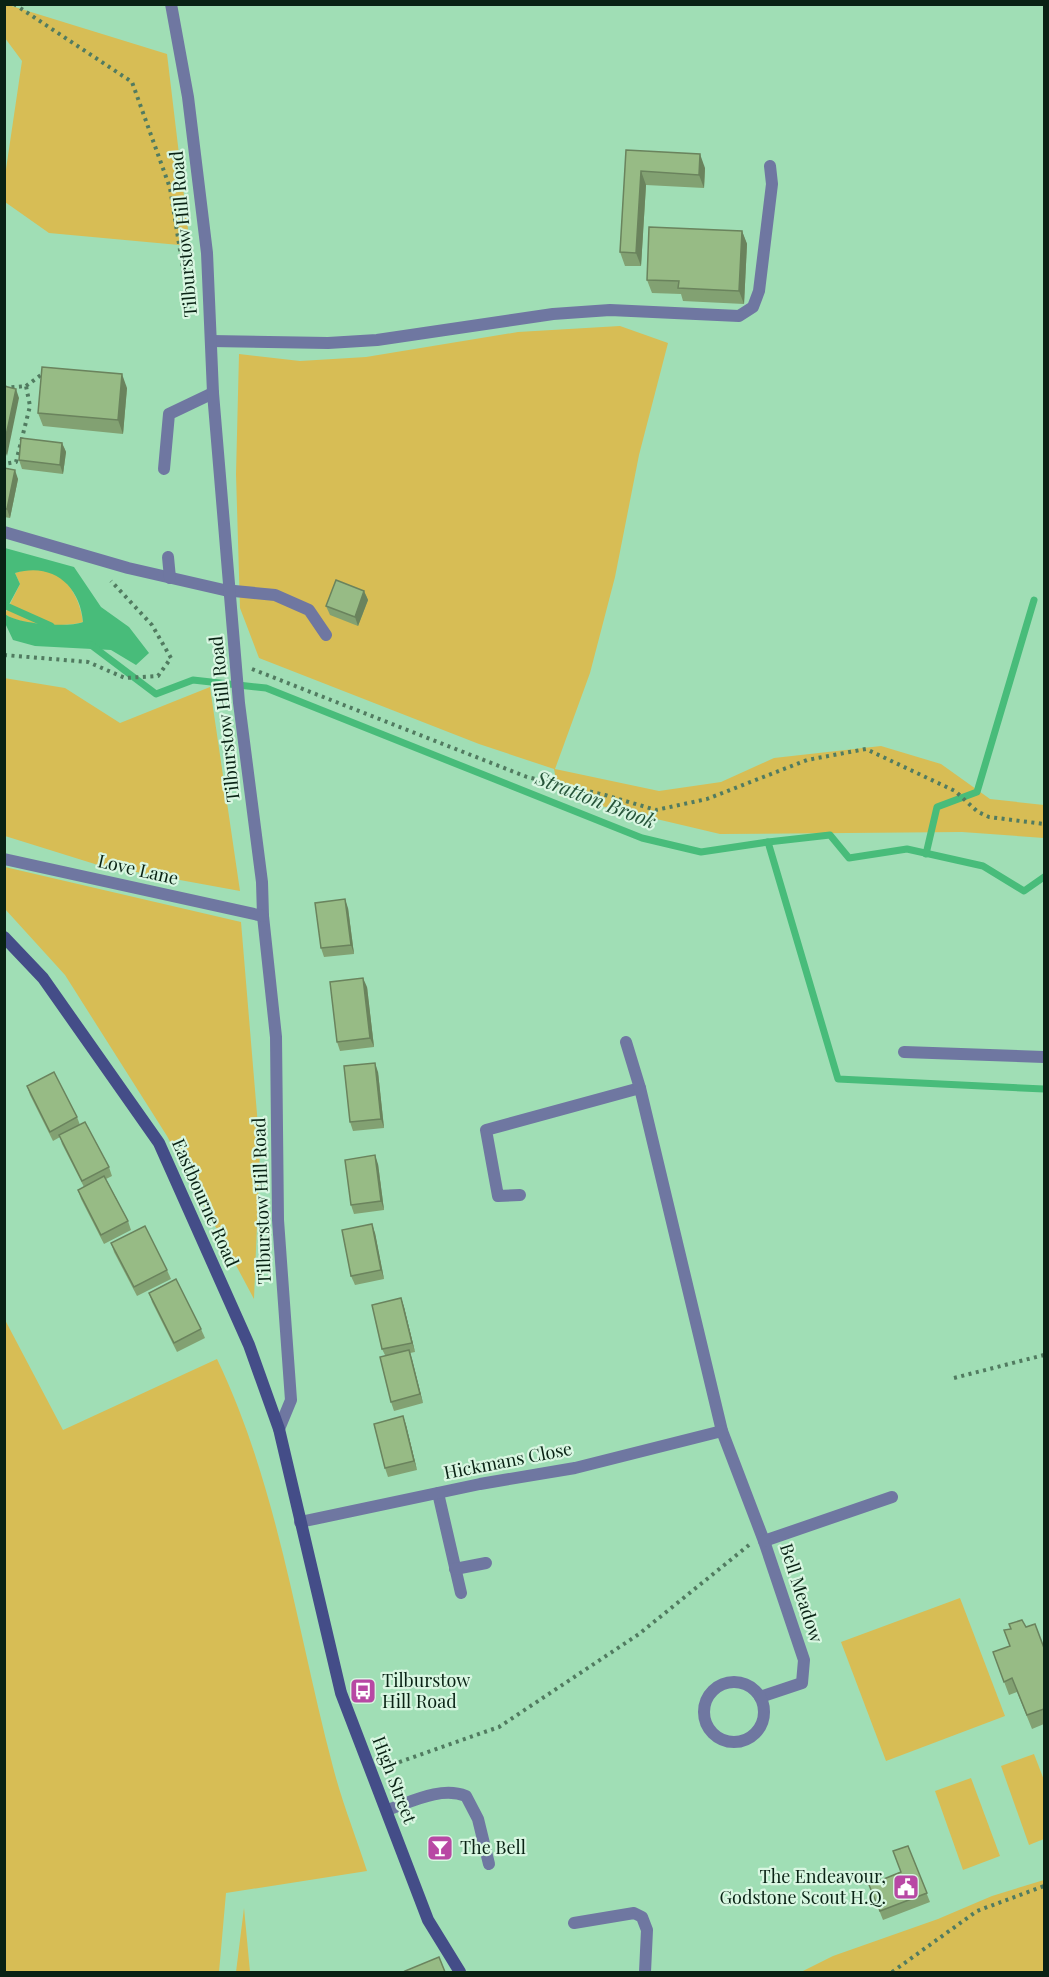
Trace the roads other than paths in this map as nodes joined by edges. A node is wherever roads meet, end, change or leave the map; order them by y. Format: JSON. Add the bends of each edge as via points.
{"nodes":[{"id":1,"x":171,"y":4,"type":"edge"},
{"id":2,"x":770,"y":166,"type":"dead end"},
{"id":3,"x":211,"y":341,"type":"junction"},
{"id":4,"x":213,"y":393,"type":"junction"},
{"id":5,"x":164,"y":469,"type":"dead end"},
{"id":6,"x":4,"y":532,"type":"edge"},
{"id":7,"x":168,"y":557,"type":"dead end"},
{"id":8,"x":170,"y":578,"type":"junction"},
{"id":9,"x":231,"y":592,"type":"junction"},
{"id":10,"x":326,"y":635,"type":"dead end"},
{"id":11,"x":4,"y":859,"type":"edge"},
{"id":12,"x":263,"y":916,"type":"junction"},
{"id":13,"x":4,"y":937,"type":"edge"},
{"id":14,"x":626,"y":1042,"type":"dead end"},
{"id":15,"x":904,"y":1052,"type":"dead end"},
{"id":16,"x":1044,"y":1058,"type":"edge"},
{"id":17,"x":640,"y":1088,"type":"junction"},
{"id":18,"x":520,"y":1195,"type":"dead end"},
{"id":19,"x":279,"y":1429,"type":"junction"},
{"id":20,"x":722,"y":1431,"type":"junction"},
{"id":21,"x":438,"y":1492,"type":"junction"},
{"id":22,"x":892,"y":1497,"type":"dead end"},
{"id":23,"x":300,"y":1522,"type":"junction"},
{"id":24,"x":764,"y":1541,"type":"junction"},
{"id":25,"x":486,"y":1563,"type":"dead end"},
{"id":26,"x":455,"y":1569,"type":"junction"},
{"id":27,"x":461,"y":1593,"type":"dead end"},
{"id":28,"x":760,"y":1697,"type":"junction"},
{"id":29,"x":387,"y":1810,"type":"junction"},
{"id":30,"x":489,"y":1864,"type":"dead end"},
{"id":31,"x":574,"y":1923,"type":"dead end"},
{"id":32,"x":460,"y":1972,"type":"edge"},
{"id":33,"x":645,"y":1972,"type":"edge"}],
"edges":[{"from":1,"to":3,"type":"street","name":"Tilburstow Hill Road","via":[[188,97],[207,253]]},
{"from":2,"to":3,"type":"street","via":[[772,184],[759,291],[753,307],[739,316],[610,310],[553,314],[377,340]]},
{"from":3,"to":4,"type":"street","name":"Tilburstow Hill Road"},
{"from":4,"to":5,"type":"street","via":[[169,414]]},
{"from":4,"to":9,"type":"street","name":"Tilburstow Hill Road"},
{"from":6,"to":8,"type":"street"},
{"from":7,"to":8,"type":"street"},
{"from":8,"to":9,"type":"street"},
{"from":9,"to":10,"type":"street","via":[[275,595],[309,610]]},
{"from":9,"to":12,"type":"street","name":"Tilburstow Hill Road"},
{"from":11,"to":12,"type":"street","name":"Love Lane"},
{"from":12,"to":19,"type":"street","name":"Tilburstow Hill Road","via":[[276,1037],[278,1220],[291,1400]]},
{"from":13,"to":19,"type":"main road","name":"Eastbourne Road","via":[[43,978],[159,1143],[249,1345]]},
{"from":14,"to":17,"type":"street"},
{"from":15,"to":16,"type":"street"},
{"from":17,"to":18,"type":"street","via":[[486,1130],[498,1196]]},
{"from":17,"to":20,"type":"street","name":"Bell Meadow"},
{"from":19,"to":23,"type":"main road","name":"Eastbourne Road"},
{"from":20,"to":21,"type":"street","name":"Hickmans Close","via":[[575,1468]]},
{"from":20,"to":24,"type":"street","name":"Bell Meadow"},
{"from":21,"to":23,"type":"street","name":"Hickmans Close"},
{"from":21,"to":26,"type":"street"},
{"from":22,"to":24,"type":"street","name":"Bell Meadow"},
{"from":23,"to":29,"type":"main road","name":"High Street","via":[[341,1693]]},
{"from":24,"to":28,"type":"street","name":"Bell Meadow","via":[[804,1660],[802,1683]]},
{"from":25,"to":26,"type":"street"},
{"from":26,"to":27,"type":"street"},
{"from":28,"to":28,"type":"street","via":[[765,1714],[754,1735],[732,1743],[710,1732],[703,1710],[714,1689],[736,1681],[747,1684]]},
{"from":29,"to":30,"type":"street","via":[[441,1793],[466,1796],[478,1819]]},
{"from":29,"to":32,"type":"main road","name":"High Street","via":[[428,1920]]},
{"from":31,"to":33,"type":"street","via":[[633,1913],[642,1917],[647,1930]]}]}
